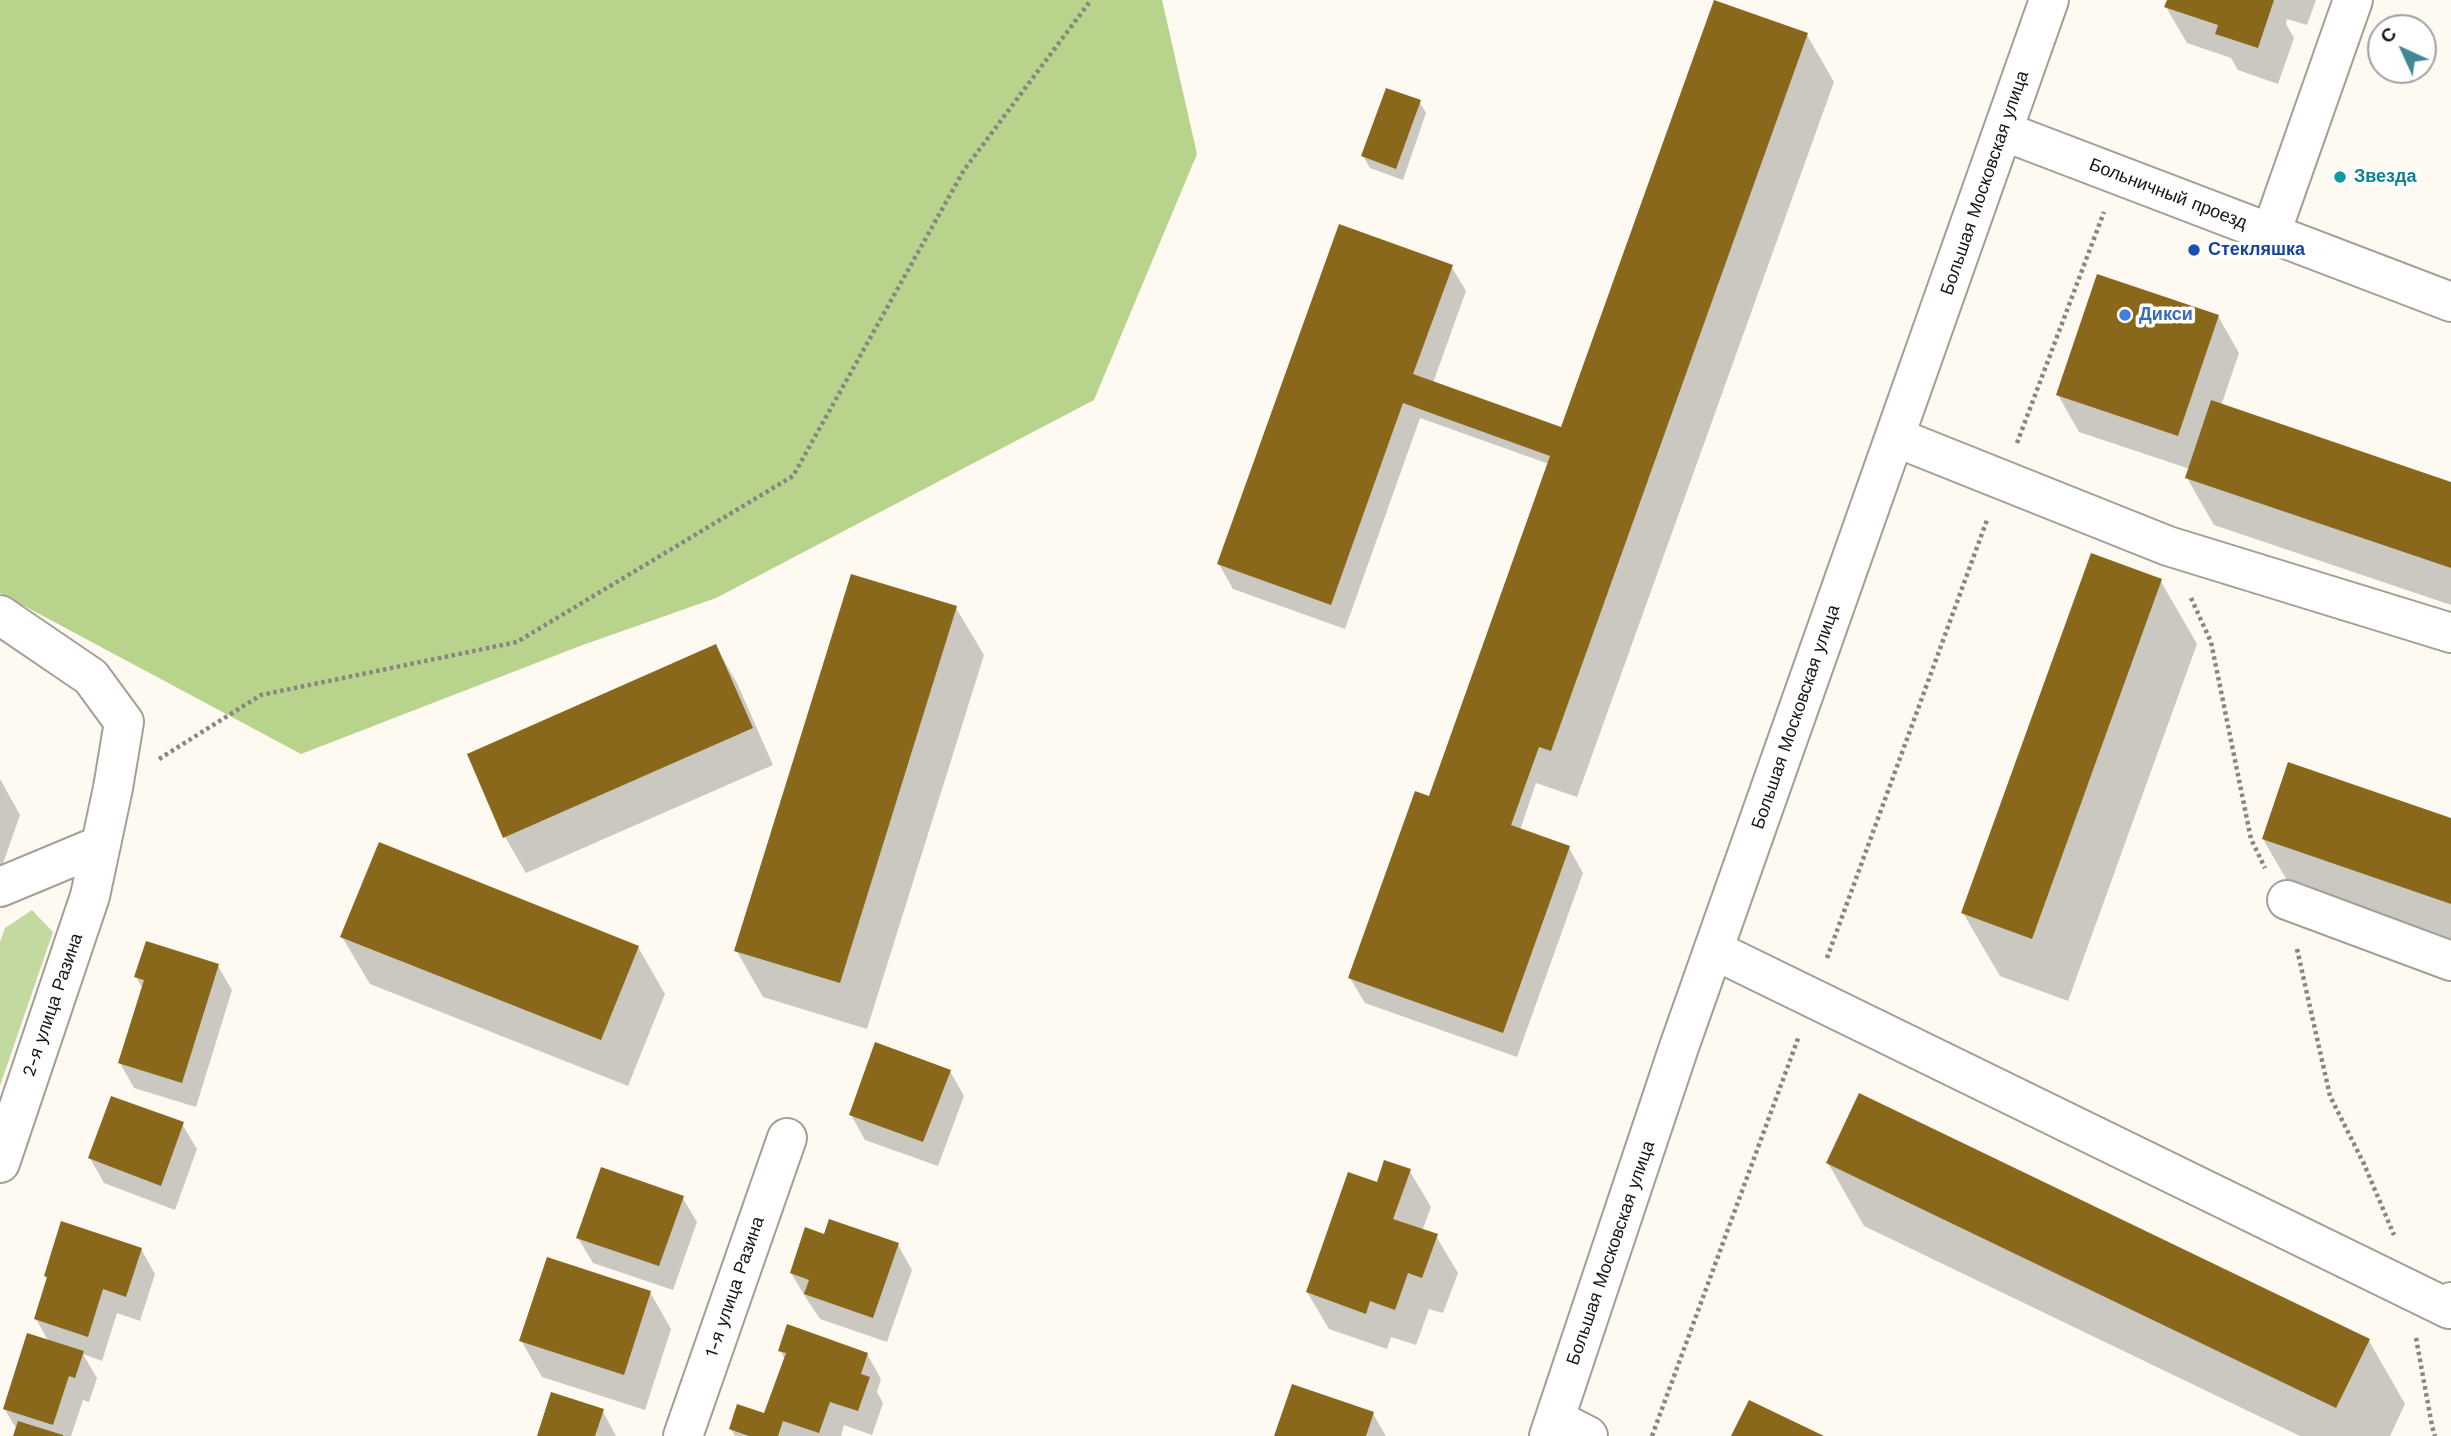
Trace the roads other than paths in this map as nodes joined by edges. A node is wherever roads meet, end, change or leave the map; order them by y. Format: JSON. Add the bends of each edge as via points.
{"nodes":[{"id":1,"x":2049,"y":0,"type":"edge"},
{"id":2,"x":2353,"y":0,"type":"edge"},
{"id":3,"x":2003,"y":131,"type":"junction"},
{"id":4,"x":2271,"y":233,"type":"junction"},
{"id":5,"x":2451,"y":302,"type":"edge"},
{"id":6,"x":1895,"y":437,"type":"junction"},
{"id":7,"x":0,"y":615,"type":"edge"},
{"id":8,"x":2451,"y":632,"type":"edge"},
{"id":9,"x":101,"y":845,"type":"junction"},
{"id":10,"x":0,"y":887,"type":"edge"},
{"id":11,"x":2287,"y":900,"type":"road end"},
{"id":12,"x":1714,"y":950,"type":"junction"},
{"id":13,"x":2451,"y":961,"type":"edge"},
{"id":14,"x":787,"y":1139,"type":"dead end"},
{"id":15,"x":0,"y":1163,"type":"edge"},
{"id":16,"x":2451,"y":1302,"type":"edge"},
{"id":17,"x":1564,"y":1430,"type":"edge"},
{"id":18,"x":683,"y":1436,"type":"edge"}],
"edges":[{"from":1,"to":3,"type":"street","name":"Большая Московская улица"},
{"from":2,"to":4,"type":"street"},
{"from":3,"to":4,"type":"street","name":"Больничный проезд"},
{"from":3,"to":6,"type":"street","name":"Большая Московская улица"},
{"from":4,"to":5,"type":"street","name":"Больничный проезд"},
{"from":6,"to":8,"type":"street","via":[[2168,546]]},
{"from":6,"to":12,"type":"street","name":"Большая Московская улица"},
{"from":7,"to":9,"type":"street","name":"2-я улица Разина","via":[[91,677],[124,722]]},
{"from":9,"to":10,"type":"street"},
{"from":9,"to":15,"type":"street","name":"2-я улица Разина","via":[[90,896]]},
{"from":11,"to":13,"type":"street"},
{"from":12,"to":16,"type":"street","via":[[2412,1292],[2449,1309]]},
{"from":12,"to":17,"type":"street","name":"Большая Московская улица"},
{"from":14,"to":18,"type":"street","name":"1-я улица Разина"}]}
